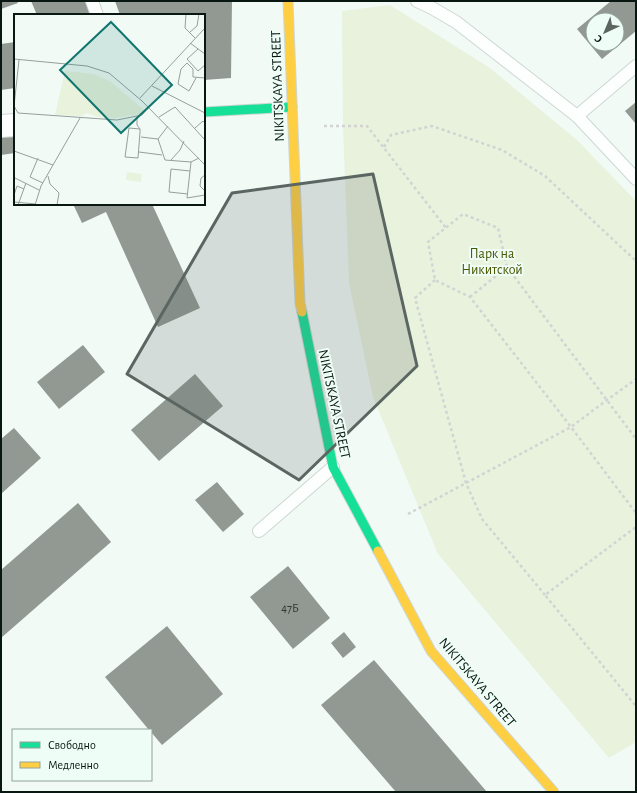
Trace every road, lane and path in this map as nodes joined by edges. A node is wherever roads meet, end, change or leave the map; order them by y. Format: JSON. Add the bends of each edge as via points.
{"nodes":[{"id":1,"x":92,"y":1,"type":"edge"},
{"id":2,"x":288,"y":1,"type":"edge"},
{"id":3,"x":417,"y":1,"type":"edge"},
{"id":4,"x":435,"y":5,"type":"edge"},
{"id":5,"x":97,"y":14,"type":"edge"},
{"id":6,"x":636,"y":66,"type":"edge"},
{"id":7,"x":292,"y":107,"type":"junction"},
{"id":8,"x":205,"y":112,"type":"edge"},
{"id":9,"x":577,"y":116,"type":"junction"},
{"id":10,"x":14,"y":125,"type":"edge"},
{"id":11,"x":1,"y":126,"type":"edge"},
{"id":12,"x":324,"y":126,"type":"dead end"},
{"id":13,"x":384,"y":147,"type":"junction"},
{"id":14,"x":636,"y":179,"type":"edge"},
{"id":15,"x":446,"y":228,"type":"junction"},
{"id":16,"x":636,"y":261,"type":"edge"},
{"id":17,"x":507,"y":267,"type":"junction"},
{"id":18,"x":435,"y":280,"type":"junction"},
{"id":19,"x":470,"y":297,"type":"junction"},
{"id":20,"x":636,"y":379,"type":"edge"},
{"id":21,"x":607,"y":400,"type":"junction"},
{"id":22,"x":571,"y":427,"type":"junction"},
{"id":23,"x":636,"y":438,"type":"edge"},
{"id":24,"x":333,"y":467,"type":"junction"},
{"id":25,"x":466,"y":483,"type":"junction"},
{"id":26,"x":408,"y":514,"type":"dead end"},
{"id":27,"x":636,"y":514,"type":"edge"},
{"id":28,"x":636,"y":527,"type":"edge"},
{"id":29,"x":259,"y":531,"type":"dead end"},
{"id":30,"x":545,"y":596,"type":"junction"},
{"id":31,"x":635,"y":705,"type":"edge"},
{"id":32,"x":554,"y":792,"type":"edge"}],
"edges":[{"from":1,"to":5,"type":"lane"},
{"from":2,"to":7,"type":"street","name":"NIKITSKAYA STREET"},
{"from":3,"to":4,"type":"lane"},
{"from":4,"to":9,"type":"lane"},
{"from":6,"to":9,"type":"lane"},
{"from":7,"to":8,"type":"street"},
{"from":7,"to":24,"type":"street","name":"NIKITSKAYA STREET","via":[[300,303]]},
{"from":9,"to":14,"type":"lane"},
{"from":10,"to":11,"type":"street"},
{"from":12,"to":13,"type":"path","via":[[367,126]]},
{"from":13,"to":15,"type":"path"},
{"from":13,"to":16,"type":"path","via":[[391,136],[432,126],[502,150],[545,176]]},
{"from":15,"to":17,"type":"path","via":[[463,214],[498,228]]},
{"from":15,"to":18,"type":"path","via":[[428,242]]},
{"from":17,"to":19,"type":"path"},
{"from":17,"to":21,"type":"path"},
{"from":18,"to":19,"type":"path"},
{"from":18,"to":25,"type":"path","via":[[415,298]]},
{"from":19,"to":22,"type":"path"},
{"from":20,"to":21,"type":"path"},
{"from":21,"to":22,"type":"path"},
{"from":21,"to":23,"type":"path"},
{"from":22,"to":25,"type":"path"},
{"from":22,"to":27,"type":"path"},
{"from":24,"to":29,"type":"lane"},
{"from":24,"to":32,"type":"street","name":"NIKITSKAYA STREET","via":[[431,651]]},
{"from":25,"to":26,"type":"path"},
{"from":25,"to":30,"type":"path","via":[[482,519]]},
{"from":28,"to":30,"type":"path"},
{"from":30,"to":31,"type":"path"}]}
